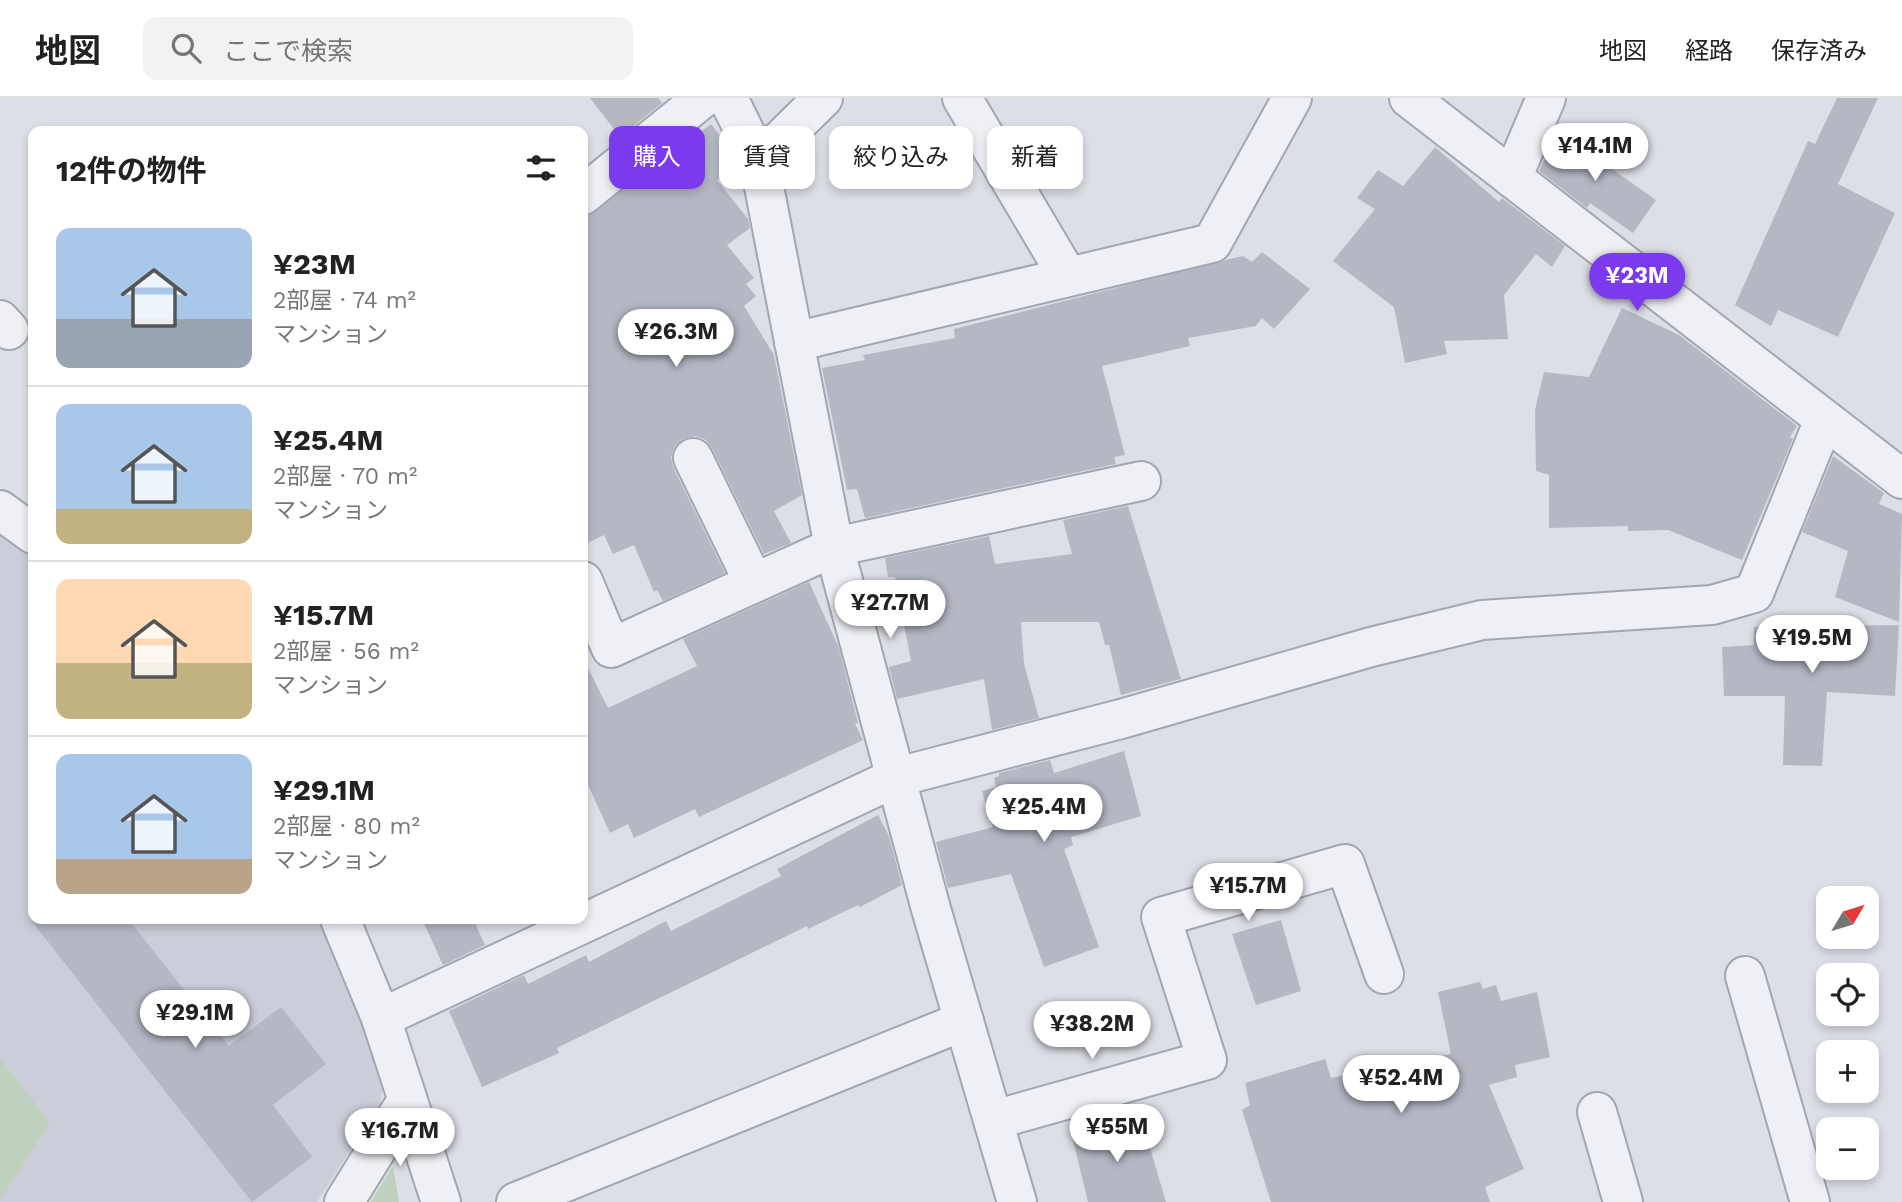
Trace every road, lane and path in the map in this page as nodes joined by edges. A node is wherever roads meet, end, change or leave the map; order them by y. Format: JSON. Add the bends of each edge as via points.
{"nodes":[{"id":1,"x":703,"y":98,"type":"edge"},
{"id":2,"x":728,"y":98,"type":"edge"},
{"id":3,"x":823,"y":98,"type":"edge"},
{"id":4,"x":962,"y":98,"type":"edge"},
{"id":5,"x":1292,"y":98,"type":"edge"},
{"id":6,"x":1409,"y":98,"type":"edge"},
{"id":7,"x":1546,"y":98,"type":"edge"},
{"id":8,"x":742,"y":126,"type":"edge"},
{"id":9,"x":795,"y":126,"type":"edge"},
{"id":10,"x":1512,"y":178,"type":"junction"},
{"id":11,"x":764,"y":189,"type":"edge"},
{"id":12,"x":588,"y":191,"type":"edge"},
{"id":13,"x":1068,"y":277,"type":"junction"},
{"id":14,"x":794,"y":342,"type":"junction"},
{"id":15,"x":1824,"y":420,"type":"junction"},
{"id":16,"x":692,"y":458,"type":"dead end"},
{"id":17,"x":1902,"y":479,"type":"edge"},
{"id":18,"x":1141,"y":481,"type":"dead end"},
{"id":19,"x":0,"y":510,"type":"edge"},
{"id":20,"x":28,"y":530,"type":"edge"},
{"id":21,"x":834,"y":547,"type":"junction"},
{"id":22,"x":754,"y":583,"type":"junction"},
{"id":23,"x":588,"y":593,"type":"edge"},
{"id":24,"x":897,"y":777,"type":"junction"},
{"id":25,"x":588,"y":921,"type":"edge"},
{"id":26,"x":342,"y":924,"type":"edge"},
{"id":27,"x":582,"y":924,"type":"edge"},
{"id":28,"x":1384,"y":974,"type":"dead end"},
{"id":29,"x":1745,"y":976,"type":"dead end"},
{"id":30,"x":381,"y":1018,"type":"junction"},
{"id":31,"x":964,"y":1021,"type":"junction"},
{"id":32,"x":406,"y":1102,"type":"junction"},
{"id":33,"x":1597,"y":1112,"type":"dead end"},
{"id":34,"x":994,"y":1120,"type":"junction"},
{"id":35,"x":1012,"y":1201,"type":"edge"},
{"id":36,"x":344,"y":1202,"type":"edge"},
{"id":37,"x":441,"y":1202,"type":"edge"},
{"id":38,"x":516,"y":1202,"type":"edge"},
{"id":39,"x":1623,"y":1202,"type":"edge"},
{"id":40,"x":1810,"y":1202,"type":"edge"}],
"edges":[{"from":1,"to":12,"type":"street"},
{"from":2,"to":8,"type":"street"},
{"from":3,"to":9,"type":"street"},
{"from":4,"to":13,"type":"street"},
{"from":5,"to":13,"type":"street","via":[[1212,243]]},
{"from":6,"to":10,"type":"street"},
{"from":7,"to":10,"type":"street"},
{"from":10,"to":15,"type":"street"},
{"from":11,"to":14,"type":"street"},
{"from":13,"to":14,"type":"street"},
{"from":14,"to":21,"type":"street"},
{"from":15,"to":17,"type":"street"},
{"from":15,"to":24,"type":"street","via":[[1754,593],[1712,605],[1482,620]]},
{"from":16,"to":22,"type":"street"},
{"from":18,"to":21,"type":"street"},
{"from":19,"to":20,"type":"street"},
{"from":21,"to":22,"type":"street"},
{"from":21,"to":24,"type":"street"},
{"from":22,"to":23,"type":"street","via":[[611,648]]},
{"from":24,"to":25,"type":"street"},
{"from":24,"to":31,"type":"street"},
{"from":26,"to":30,"type":"street"},
{"from":27,"to":30,"type":"street"},
{"from":28,"to":34,"type":"street","via":[[1345,864],[1161,917],[1207,1060]]},
{"from":29,"to":40,"type":"street"},
{"from":30,"to":32,"type":"street"},
{"from":31,"to":34,"type":"street"},
{"from":31,"to":38,"type":"street"},
{"from":32,"to":36,"type":"street"},
{"from":32,"to":37,"type":"street"},
{"from":33,"to":39,"type":"street"},
{"from":34,"to":35,"type":"street"}]}
